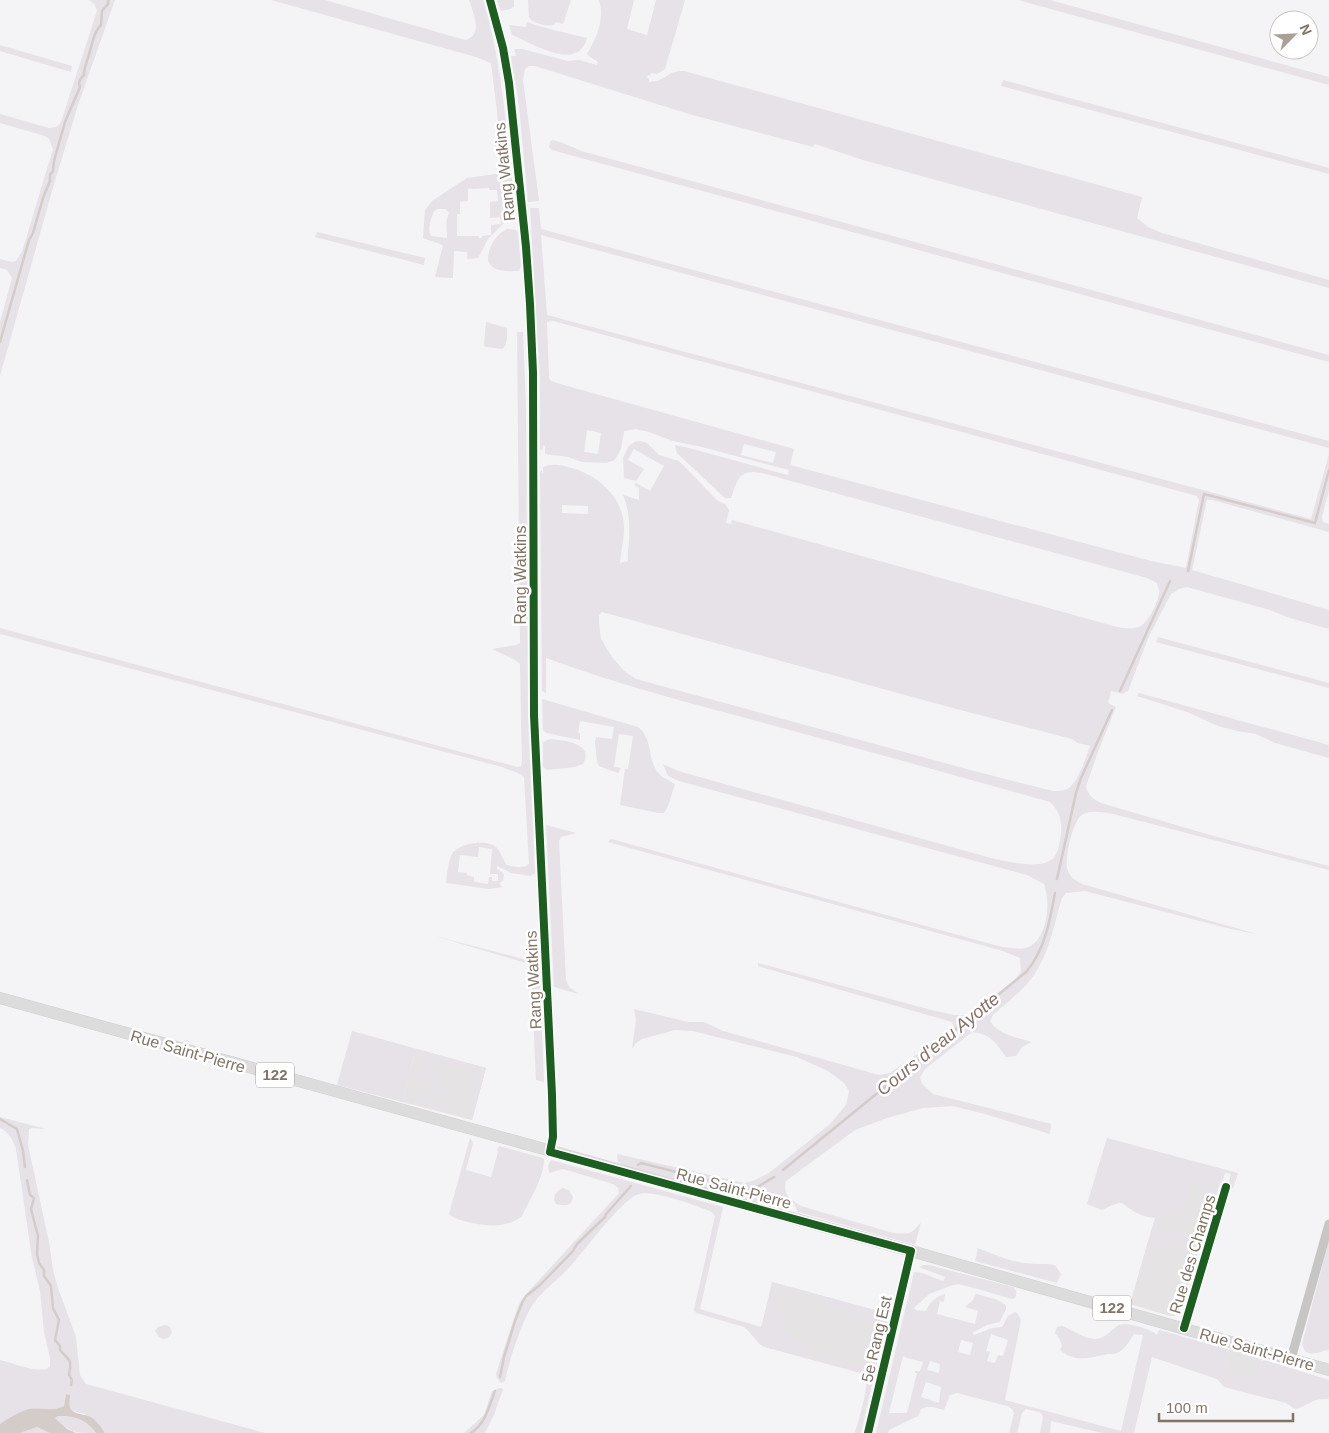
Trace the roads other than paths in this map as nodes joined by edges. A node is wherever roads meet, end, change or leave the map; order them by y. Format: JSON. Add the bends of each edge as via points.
{"nodes":[{"id":1,"x":490,"y":0,"type":"edge"},
{"id":2,"x":0,"y":998,"type":"edge"},
{"id":3,"x":550,"y":1152,"type":"junction"},
{"id":4,"x":1226,"y":1187,"type":"dead end"},
{"id":5,"x":1329,"y":1224,"type":"edge"},
{"id":6,"x":911,"y":1251,"type":"junction"},
{"id":7,"x":1184,"y":1328,"type":"junction"},
{"id":8,"x":1291,"y":1359,"type":"junction"},
{"id":9,"x":1329,"y":1370,"type":"edge"},
{"id":10,"x":868,"y":1433,"type":"edge"}],
"edges":[{"from":1,"to":3,"type":"street","name":"Rang Watkins","via":[[503,48],[508,83],[530,304],[534,715],[552,1095]]},
{"from":2,"to":3,"type":"main road","name":"Rue Saint-Pierre","number":"122"},
{"from":3,"to":6,"type":"main road","name":"Rue Saint-Pierre","number":"122"},
{"from":4,"to":7,"type":"street","name":"Rue des Champs"},
{"from":5,"to":8,"type":"street"},
{"from":6,"to":7,"type":"main road","name":"Rue Saint-Pierre","number":"122"},
{"from":6,"to":10,"type":"street","name":"5e Rang Est"},
{"from":7,"to":8,"type":"main road","name":"Rue Saint-Pierre","number":"122"},
{"from":8,"to":9,"type":"main road","name":"Rue Saint-Pierre","number":"122"}]}
